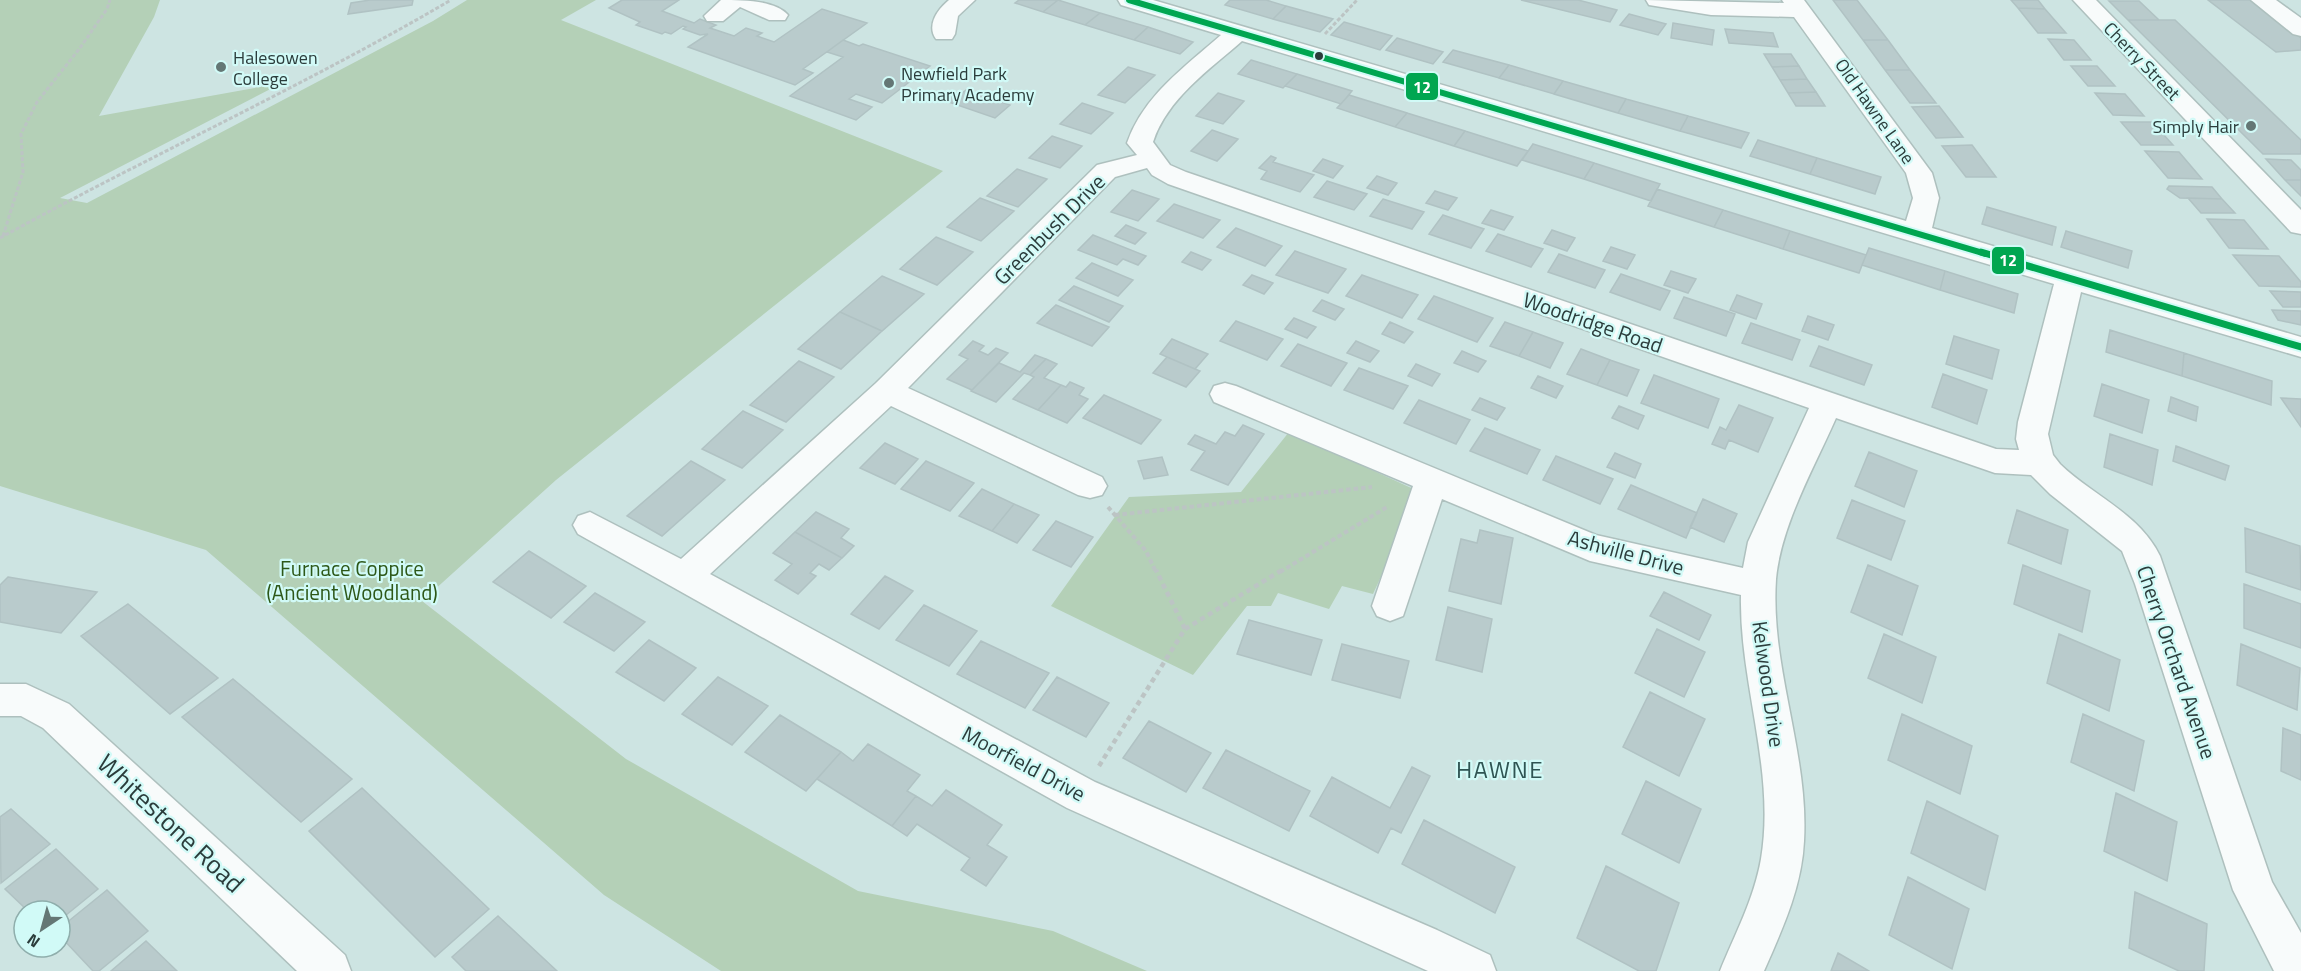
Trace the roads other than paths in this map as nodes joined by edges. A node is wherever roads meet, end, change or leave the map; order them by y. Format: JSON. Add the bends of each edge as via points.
{"nodes":[{"id":1,"x":735,"y":0,"type":"edge"},
{"id":2,"x":742,"y":0,"type":"edge"},
{"id":3,"x":964,"y":0,"type":"edge"},
{"id":4,"x":1129,"y":0,"type":"edge"},
{"id":5,"x":1657,"y":0,"type":"edge"},
{"id":6,"x":2084,"y":0,"type":"edge"},
{"id":7,"x":2262,"y":0,"type":"edge"},
{"id":8,"x":1798,"y":5,"type":"edge"},
{"id":9,"x":777,"y":15,"type":"dead end"},
{"id":10,"x":715,"y":16,"type":"dead end"},
{"id":11,"x":2301,"y":29,"type":"edge"},
{"id":12,"x":1238,"y":32,"type":"junction"},
{"id":13,"x":944,"y":34,"type":"dead end"},
{"id":14,"x":1153,"y":159,"type":"junction"},
{"id":15,"x":2301,"y":226,"type":"edge"},
{"id":16,"x":1917,"y":232,"type":"junction"},
{"id":17,"x":2070,"y":279,"type":"junction"},
{"id":18,"x":2301,"y":346,"type":"edge"},
{"id":19,"x":887,"y":391,"type":"junction"},
{"id":20,"x":1224,"y":394,"type":"dead end"},
{"id":21,"x":1826,"y":404,"type":"junction"},
{"id":22,"x":2041,"y":463,"type":"junction"},
{"id":23,"x":1431,"y":481,"type":"junction"},
{"id":24,"x":1090,"y":486,"type":"road end"},
{"id":25,"x":590,"y":525,"type":"dead end"},
{"id":26,"x":683,"y":578,"type":"junction"},
{"id":27,"x":1758,"y":585,"type":"junction"},
{"id":28,"x":1390,"y":606,"type":"dead end"},
{"id":29,"x":0,"y":700,"type":"edge"},
{"id":30,"x":329,"y":971,"type":"edge"},
{"id":31,"x":1474,"y":971,"type":"edge"},
{"id":32,"x":1742,"y":971,"type":"edge"},
{"id":33,"x":2298,"y":971,"type":"edge"}],
"edges":[{"from":1,"to":10,"type":"street"},
{"from":2,"to":9,"type":"street"},
{"from":3,"to":13,"type":"street","via":[[948,11],[942,21]]},
{"from":4,"to":12,"type":"street"},
{"from":5,"to":8,"type":"street","via":[[1727,10]]},
{"from":6,"to":15,"type":"street","name":"Cherry Street"},
{"from":7,"to":11,"type":"street"},
{"from":8,"to":16,"type":"street","name":"Old Hawne Lane","via":[[1918,173],[1926,198]]},
{"from":12,"to":14,"type":"street","via":[[1155,110],[1142,128],[1140,143]]},
{"from":12,"to":16,"type":"street"},
{"from":14,"to":19,"type":"street","name":"Greenbush Drive","via":[[1106,171]]},
{"from":14,"to":21,"type":"street","name":"Woodridge Road","via":[[1161,170],[1177,178]]},
{"from":16,"to":17,"type":"street"},
{"from":17,"to":18,"type":"street"},
{"from":17,"to":22,"type":"street","name":"Cherry Orchard Avenue","via":[[2032,431],[2033,446]]},
{"from":19,"to":24,"type":"street"},
{"from":19,"to":26,"type":"street","name":"Greenbush Drive"},
{"from":20,"to":23,"type":"street","name":"Ashville Drive"},
{"from":21,"to":22,"type":"street","name":"Woodridge Road","via":[[1995,460]]},
{"from":21,"to":27,"type":"street","name":"Kelwood Drive","via":[[1765,542]]},
{"from":22,"to":33,"type":"street","name":"Cherry Orchard Avenue","via":[[2136,544],[2153,584],[2254,890]]},
{"from":23,"to":27,"type":"street","name":"Ashville Drive","via":[[1590,547]]},
{"from":23,"to":28,"type":"street"},
{"from":25,"to":26,"type":"street","name":"Moorfield Drive"},
{"from":26,"to":31,"type":"street","name":"Moorfield Drive","via":[[1081,795]]},
{"from":27,"to":32,"type":"street","name":"Kelwood Drive","via":[[1759,626],[1780,765],[1784,840],[1778,887]]},
{"from":29,"to":30,"type":"street","name":"Whitestone Road","via":[[26,700],[56,716]]}]}
